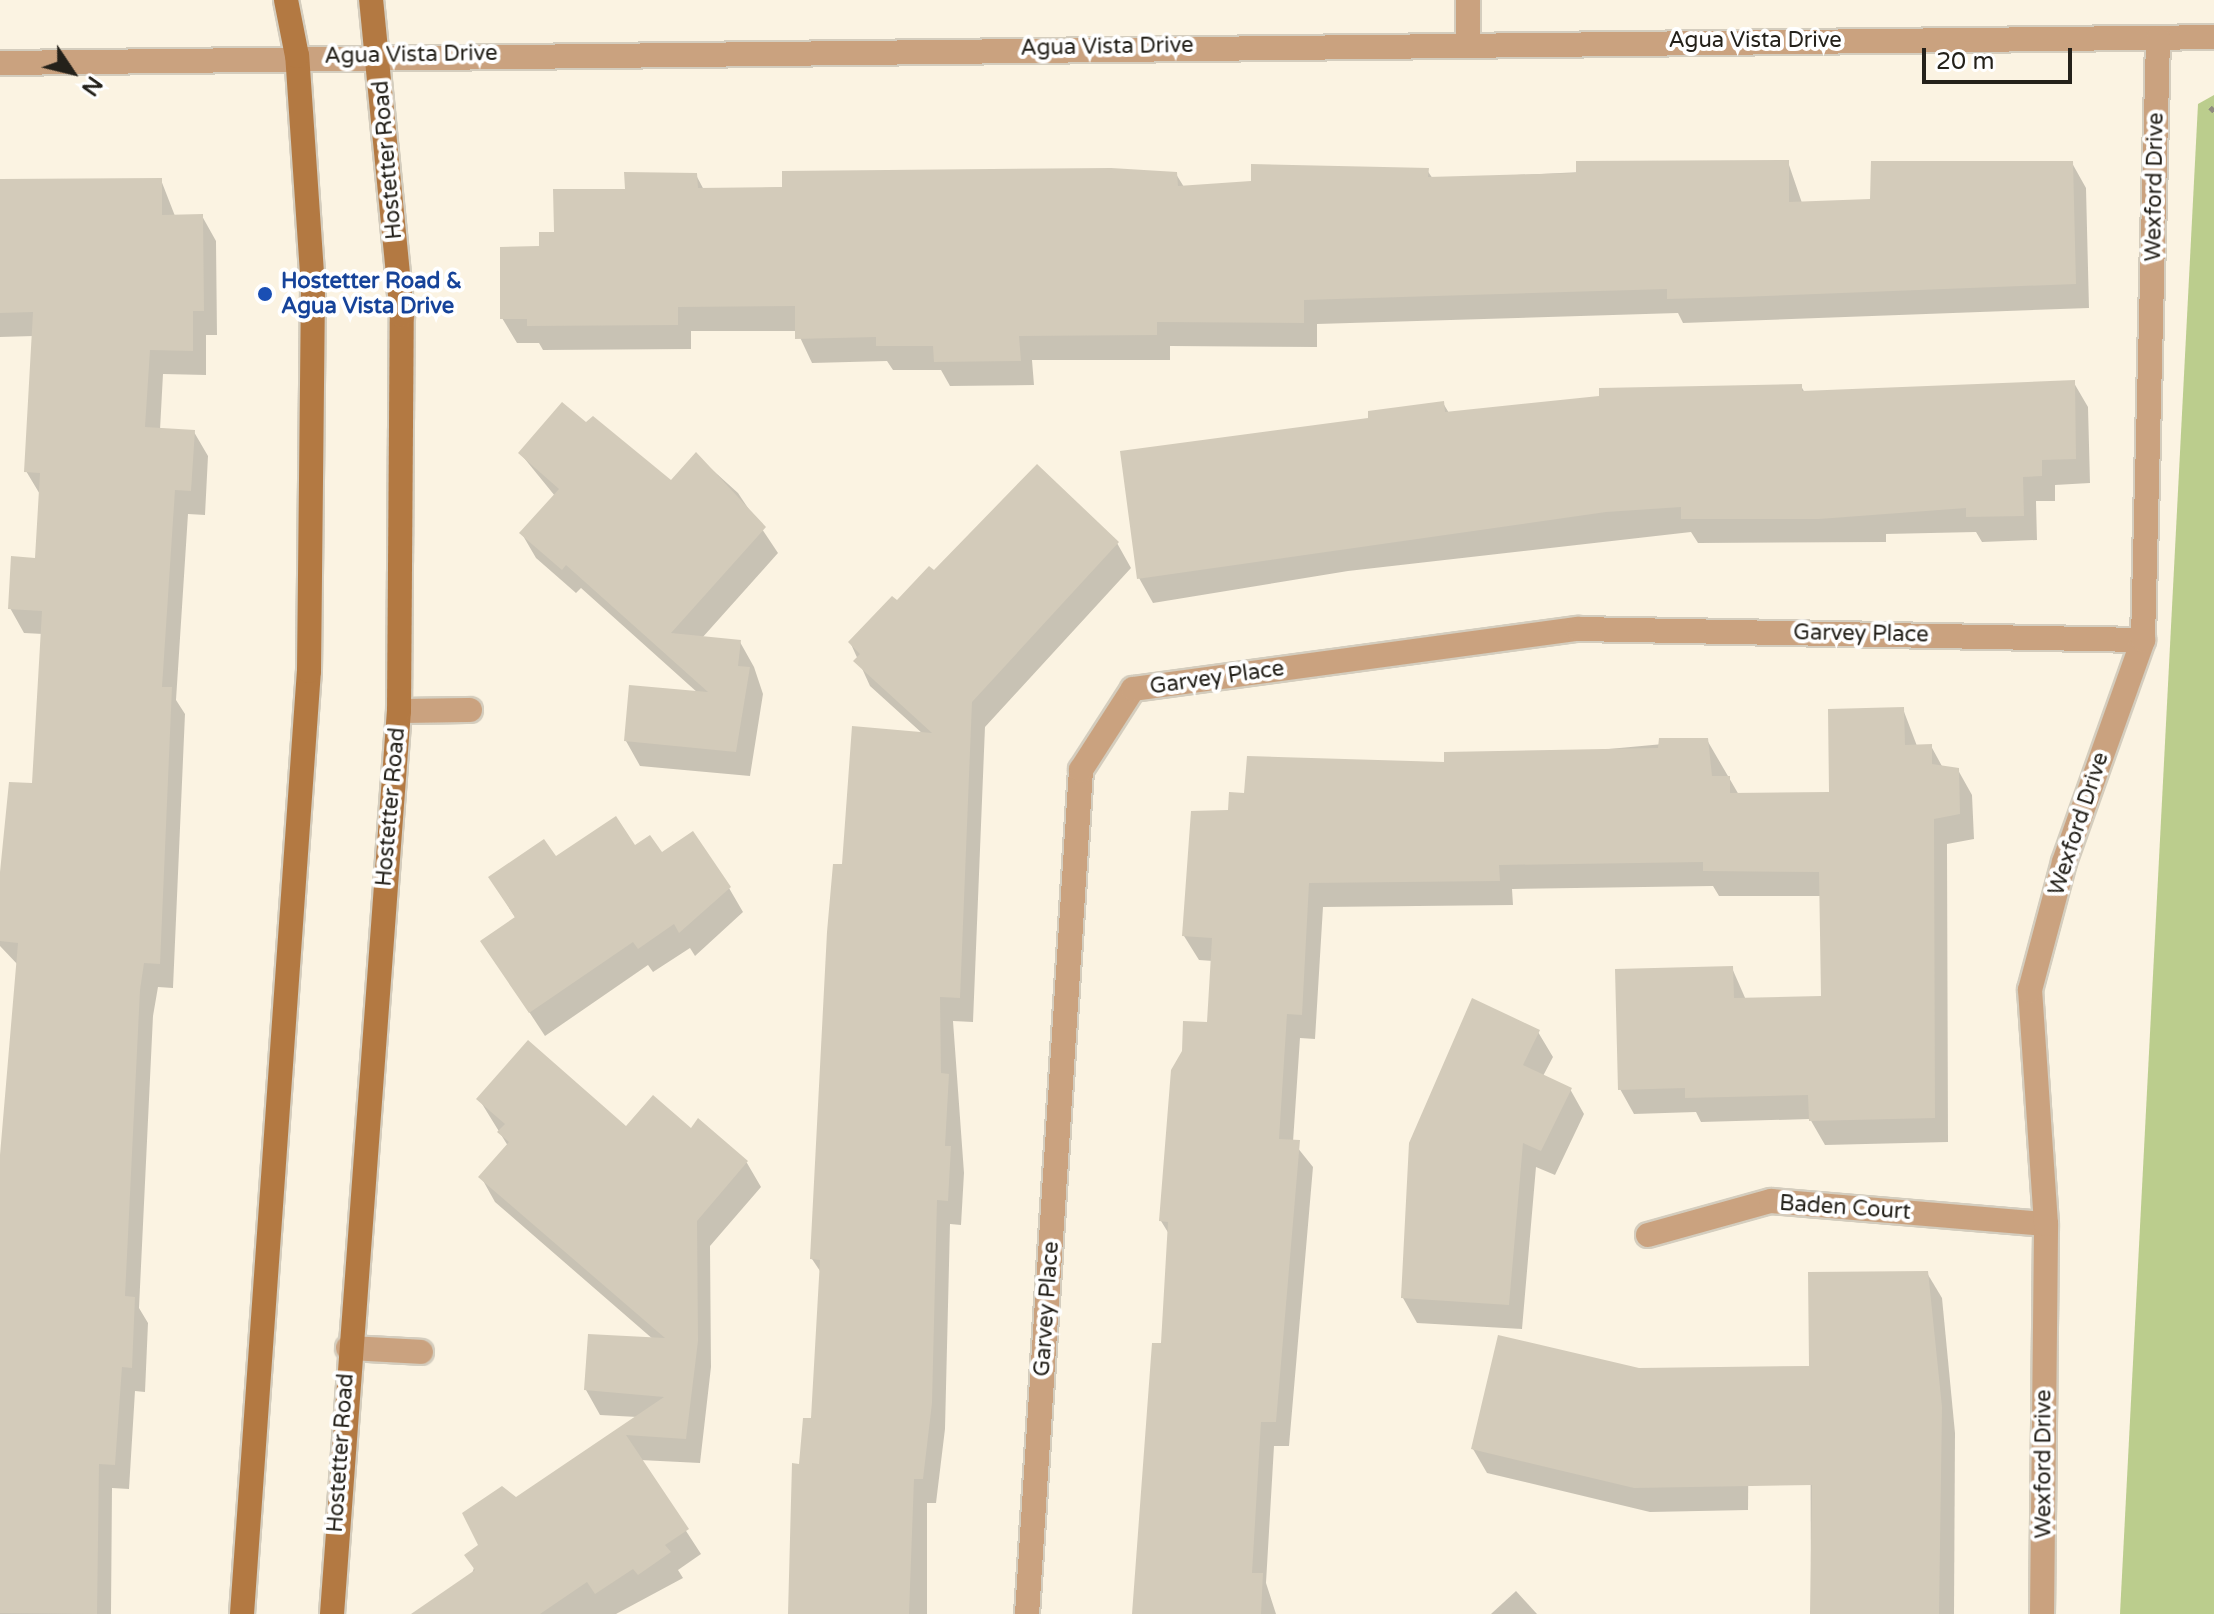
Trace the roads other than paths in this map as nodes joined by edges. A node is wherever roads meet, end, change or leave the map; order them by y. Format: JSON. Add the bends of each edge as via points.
{"nodes":[{"id":1,"x":286,"y":0,"type":"edge"},
{"id":2,"x":371,"y":0,"type":"edge"},
{"id":3,"x":1468,"y":0,"type":"edge"},
{"id":4,"x":2214,"y":37,"type":"edge"},
{"id":5,"x":2158,"y":38,"type":"junction"},
{"id":6,"x":1468,"y":42,"type":"junction"},
{"id":7,"x":379,"y":55,"type":"junction"},
{"id":8,"x":297,"y":56,"type":"junction"},
{"id":9,"x":0,"y":63,"type":"edge"},
{"id":10,"x":2143,"y":640,"type":"junction"},
{"id":11,"x":470,"y":710,"type":"dead end"},
{"id":12,"x":399,"y":711,"type":"junction"},
{"id":13,"x":2046,"y":1224,"type":"junction"},
{"id":14,"x":1648,"y":1235,"type":"dead end"},
{"id":15,"x":348,"y":1348,"type":"junction"},
{"id":16,"x":421,"y":1352,"type":"dead end"},
{"id":17,"x":242,"y":1614,"type":"edge"},
{"id":18,"x":332,"y":1614,"type":"edge"},
{"id":19,"x":1027,"y":1614,"type":"edge"},
{"id":20,"x":2042,"y":1614,"type":"edge"}],
"edges":[{"from":1,"to":8,"type":"main road"},
{"from":2,"to":7,"type":"main road","name":"Hostetter Road"},
{"from":3,"to":6,"type":"street"},
{"from":4,"to":5,"type":"street","name":"Agua Vista Drive"},
{"from":5,"to":6,"type":"street","name":"Agua Vista Drive"},
{"from":5,"to":10,"type":"street","name":"Wexford Drive"},
{"from":6,"to":7,"type":"street","name":"Agua Vista Drive"},
{"from":7,"to":8,"type":"street","name":"Agua Vista Drive"},
{"from":7,"to":12,"type":"main road","name":"Hostetter Road","via":[[402,315]]},
{"from":8,"to":9,"type":"street","name":"Agua Vista Drive"},
{"from":8,"to":17,"type":"main road","via":[[313,288],[309,671]]},
{"from":10,"to":13,"type":"street","name":"Wexford Drive","via":[[2064,862],[2030,990]]},
{"from":10,"to":19,"type":"street","name":"Garvey Place","via":[[1578,629],[1133,689],[1081,770]]},
{"from":11,"to":12,"type":"street"},
{"from":12,"to":15,"type":"main road","name":"Hostetter Road"},
{"from":13,"to":14,"type":"street","name":"Baden Court","via":[[1771,1201]]},
{"from":13,"to":20,"type":"street","name":"Wexford Drive"},
{"from":15,"to":16,"type":"street"},
{"from":15,"to":18,"type":"main road","name":"Hostetter Road"}]}
